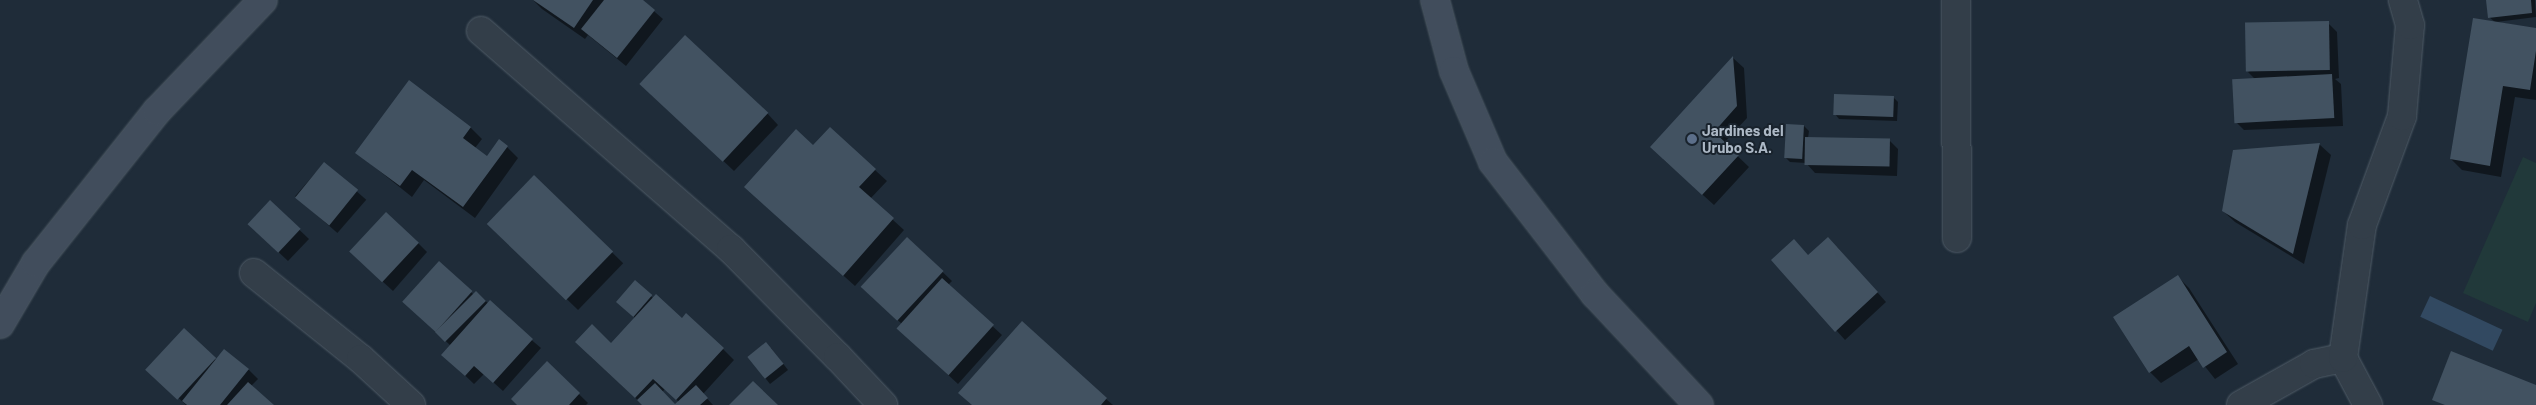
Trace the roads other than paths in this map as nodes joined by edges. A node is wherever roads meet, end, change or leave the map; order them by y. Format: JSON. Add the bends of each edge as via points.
{"nodes":[{"id":1,"x":263,"y":0,"type":"edge"},
{"id":2,"x":1435,"y":0,"type":"edge"},
{"id":3,"x":1956,"y":0,"type":"edge"},
{"id":4,"x":2402,"y":0,"type":"edge"},
{"id":5,"x":481,"y":31,"type":"dead end"},
{"id":6,"x":1958,"y":238,"type":"dead end"},
{"id":7,"x":254,"y":273,"type":"dead end"},
{"id":8,"x":0,"y":324,"type":"edge"},
{"id":9,"x":2343,"y":358,"type":"junction"},
{"id":10,"x":411,"y":405,"type":"edge"},
{"id":11,"x":883,"y":405,"type":"edge"},
{"id":12,"x":1699,"y":405,"type":"edge"},
{"id":13,"x":2241,"y":405,"type":"edge"},
{"id":14,"x":2368,"y":405,"type":"edge"}],
"edges":[{"from":1,"to":8,"type":"main road","via":[[157,111],[36,262]]},
{"from":2,"to":12,"type":"main road","via":[[1454,71],[1493,162],[1595,294]]},
{"from":3,"to":6,"type":"street"},
{"from":4,"to":9,"type":"street","via":[[2410,25],[2402,116],[2362,225]]},
{"from":5,"to":11,"type":"street","via":[[731,249]]},
{"from":7,"to":10,"type":"street","via":[[361,359]]},
{"from":9,"to":13,"type":"street","via":[[2314,364]]},
{"from":9,"to":14,"type":"street"}]}
